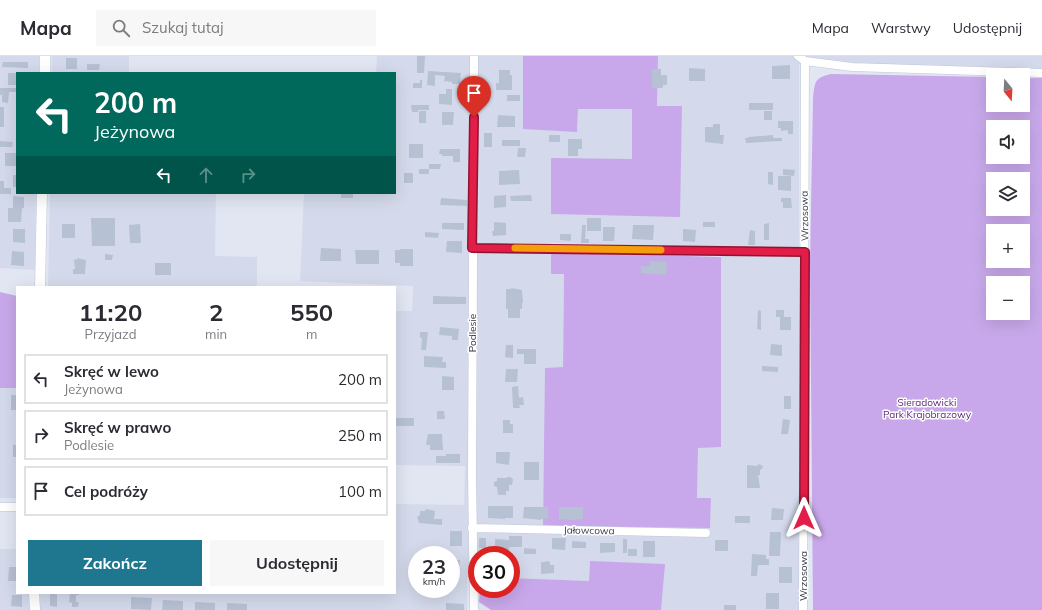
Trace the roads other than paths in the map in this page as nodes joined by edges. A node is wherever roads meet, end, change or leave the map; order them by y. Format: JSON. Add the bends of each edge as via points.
{"nodes":[{"id":1,"x":45,"y":56,"type":"edge"},
{"id":2,"x":474,"y":56,"type":"edge"},
{"id":3,"x":802,"y":59,"type":"edge"},
{"id":4,"x":45,"y":72,"type":"edge"},
{"id":5,"x":1042,"y":73,"type":"edge"},
{"id":6,"x":42,"y":194,"type":"edge"},
{"id":7,"x":472,"y":248,"type":"junction"},
{"id":8,"x":805,"y":252,"type":"junction"},
{"id":9,"x":40,"y":286,"type":"edge"},
{"id":10,"x":0,"y":506,"type":"edge"},
{"id":11,"x":16,"y":507,"type":"edge"},
{"id":12,"x":472,"y":528,"type":"junction"},
{"id":13,"x":706,"y":532,"type":"dead end"},
{"id":14,"x":34,"y":594,"type":"edge"},
{"id":15,"x":35,"y":610,"type":"edge"},
{"id":16,"x":474,"y":610,"type":"edge"},
{"id":17,"x":803,"y":610,"type":"edge"}],
"edges":[{"from":1,"to":4,"type":"street"},
{"from":2,"to":7,"type":"street","name":"Podlesie"},
{"from":3,"to":5,"type":"street","name":"Wrzosowa","via":[[852,67]]},
{"from":3,"to":8,"type":"street","name":"Wrzosowa"},
{"from":6,"to":9,"type":"street"},
{"from":7,"to":8,"type":"street"},
{"from":7,"to":12,"type":"street","name":"Podlesie"},
{"from":8,"to":17,"type":"street","name":"Wrzosowa"},
{"from":10,"to":11,"type":"street"},
{"from":12,"to":13,"type":"street","name":"Jałowcowa"},
{"from":12,"to":16,"type":"street","name":"Podlesie"},
{"from":14,"to":15,"type":"street"}]}
